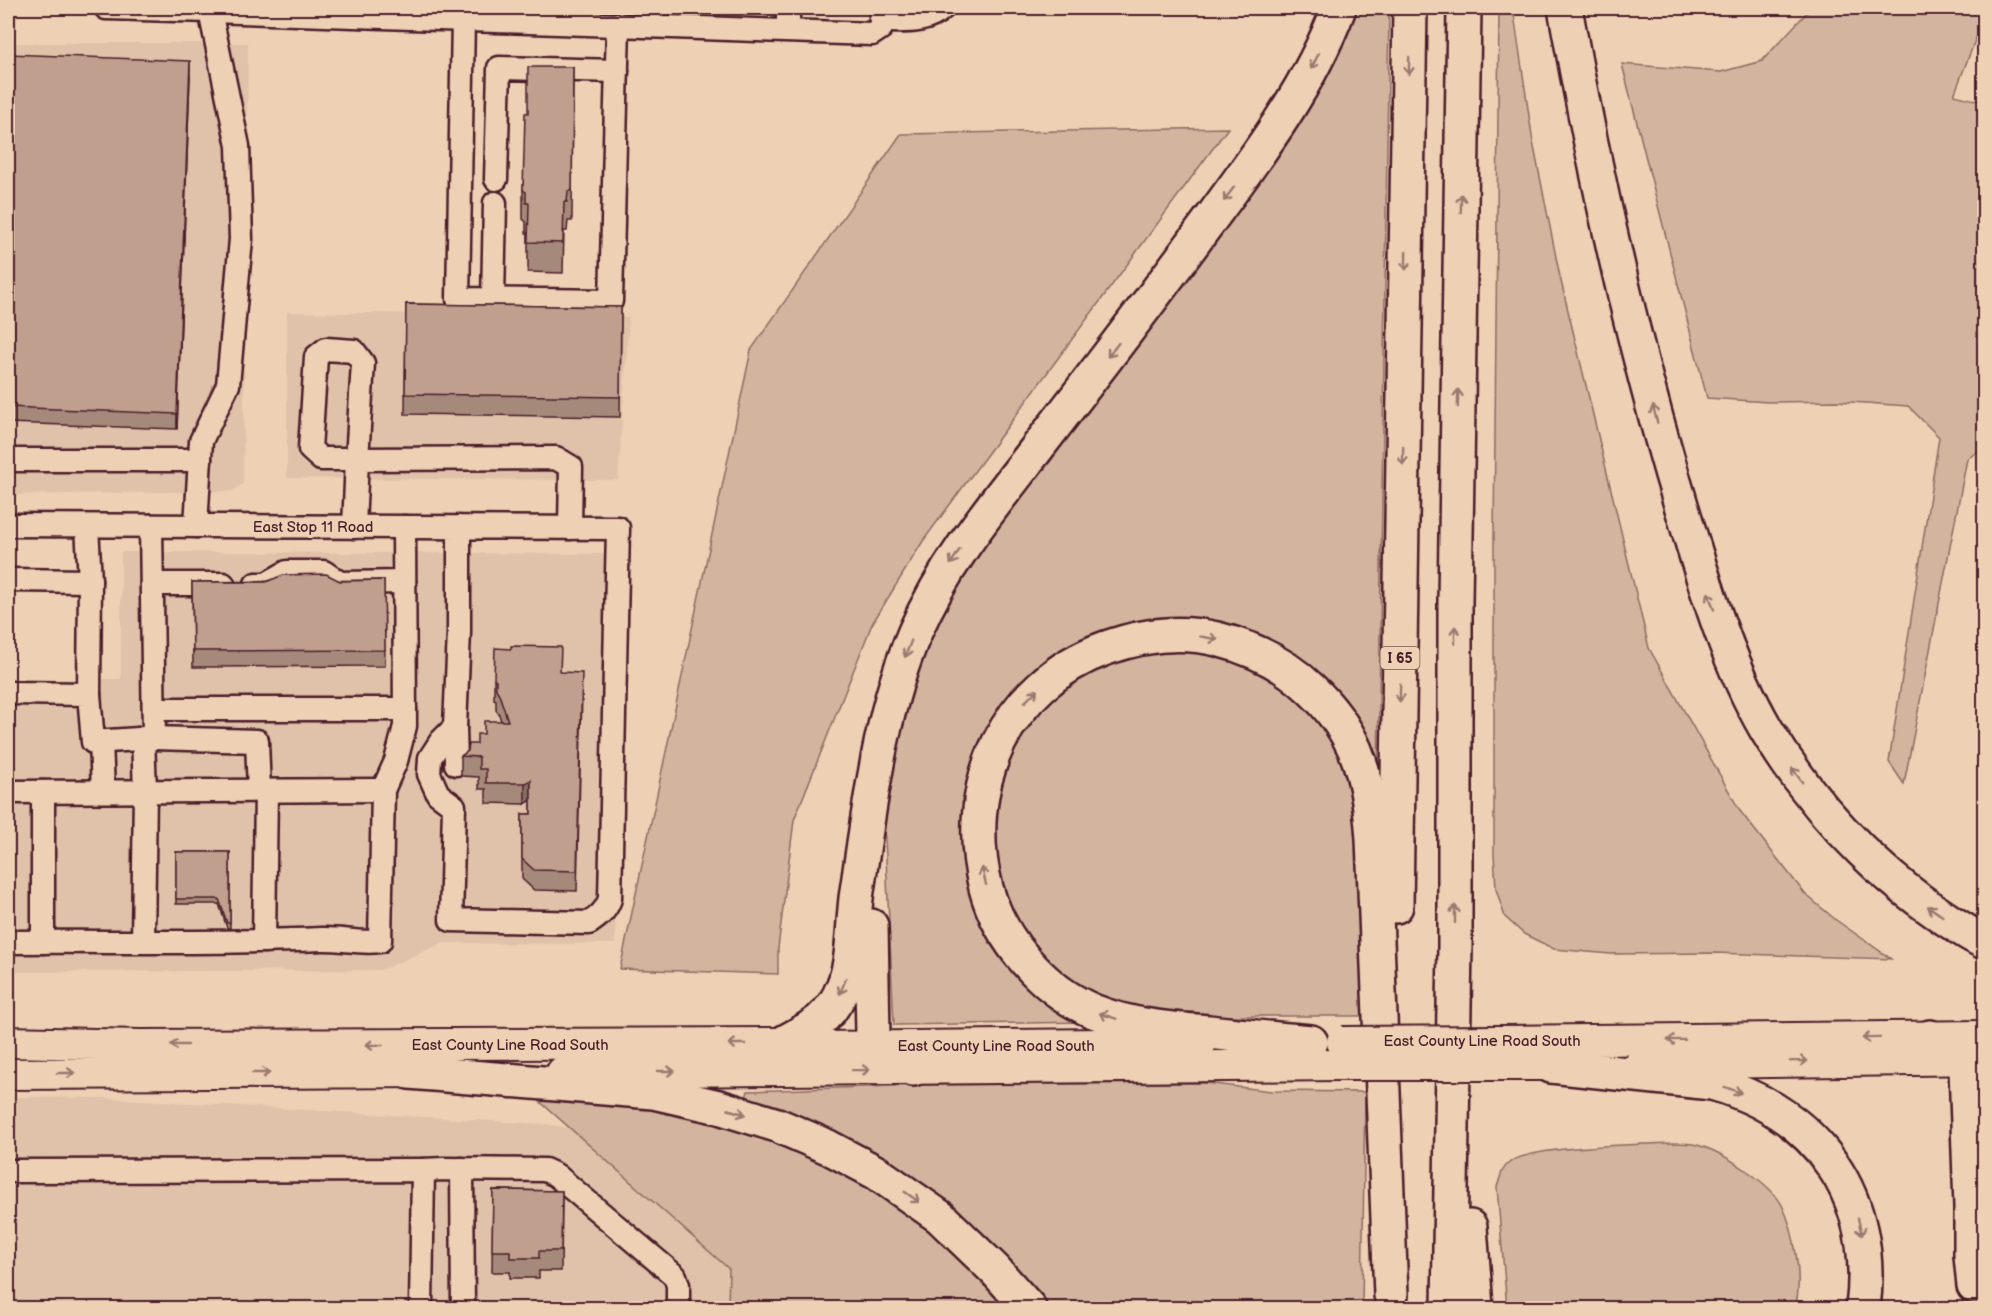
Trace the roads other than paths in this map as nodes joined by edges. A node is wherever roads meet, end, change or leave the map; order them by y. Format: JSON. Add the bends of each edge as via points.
{"nodes":[{"id":1,"x":106,"y":8,"type":"edge"},
{"id":2,"x":788,"y":8,"type":"edge"},
{"id":3,"x":943,"y":8,"type":"edge"},
{"id":4,"x":1339,"y":8,"type":"edge"},
{"id":5,"x":1410,"y":8,"type":"edge"},
{"id":6,"x":1464,"y":8,"type":"edge"},
{"id":7,"x":1564,"y":8,"type":"edge"},
{"id":8,"x":210,"y":11,"type":"junction"},
{"id":9,"x":881,"y":14,"type":"edge"},
{"id":10,"x":741,"y":18,"type":"edge"},
{"id":11,"x":463,"y":19,"type":"junction"},
{"id":12,"x":618,"y":24,"type":"junction"},
{"id":13,"x":788,"y":30,"type":"junction"},
{"id":14,"x":616,"y":71,"type":"junction"},
{"id":15,"x":460,"y":164,"type":"junction"},
{"id":16,"x":459,"y":217,"type":"junction"},
{"id":17,"x":493,"y":300,"type":"junction"},
{"id":18,"x":357,"y":459,"type":"junction"},
{"id":19,"x":8,"y":460,"type":"edge"},
{"id":20,"x":200,"y":460,"type":"junction"},
{"id":21,"x":8,"y":525,"type":"edge"},
{"id":22,"x":87,"y":526,"type":"junction"},
{"id":23,"x":151,"y":526,"type":"junction"},
{"id":24,"x":196,"y":526,"type":"junction"},
{"id":25,"x":354,"y":527,"type":"junction"},
{"id":26,"x":404,"y":527,"type":"junction"},
{"id":27,"x":459,"y":527,"type":"junction"},
{"id":28,"x":570,"y":528,"type":"junction"},
{"id":29,"x":8,"y":580,"type":"edge"},
{"id":30,"x":90,"y":581,"type":"junction"},
{"id":31,"x":404,"y":582,"type":"junction"},
{"id":32,"x":152,"y":584,"type":"junction"},
{"id":33,"x":8,"y":693,"type":"edge"},
{"id":34,"x":89,"y":694,"type":"junction"},
{"id":35,"x":154,"y":709,"type":"junction"},
{"id":36,"x":405,"y":709,"type":"junction"},
{"id":37,"x":455,"y":726,"type":"junction"},
{"id":38,"x":148,"y":738,"type":"junction"},
{"id":39,"x":101,"y":741,"type":"junction"},
{"id":40,"x":383,"y":790,"type":"junction"},
{"id":41,"x":103,"y":791,"type":"junction"},
{"id":42,"x":144,"y":791,"type":"junction"},
{"id":43,"x":262,"y":791,"type":"junction"},
{"id":44,"x":8,"y":792,"type":"edge"},
{"id":45,"x":43,"y":792,"type":"junction"},
{"id":46,"x":454,"y":806,"type":"junction"},
{"id":47,"x":867,"y":825,"type":"junction"},
{"id":48,"x":142,"y":941,"type":"junction"},
{"id":49,"x":264,"y":941,"type":"junction"},
{"id":50,"x":8,"y":942,"type":"edge"},
{"id":51,"x":43,"y":942,"type":"junction"},
{"id":52,"x":1984,"y":942,"type":"edge"},
{"id":53,"x":1455,"y":946,"type":"junction"},
{"id":54,"x":1984,"y":1036,"type":"edge"},
{"id":55,"x":1929,"y":1037,"type":"junction"},
{"id":56,"x":8,"y":1042,"type":"edge"},
{"id":57,"x":783,"y":1043,"type":"junction"},
{"id":58,"x":879,"y":1046,"type":"junction"},
{"id":59,"x":1331,"y":1050,"type":"junction"},
{"id":60,"x":1500,"y":1053,"type":"junction"},
{"id":61,"x":1972,"y":1059,"type":"edge"},
{"id":62,"x":1551,"y":1066,"type":"junction"},
{"id":63,"x":914,"y":1069,"type":"junction"},
{"id":64,"x":409,"y":1072,"type":"junction"},
{"id":65,"x":8,"y":1074,"type":"edge"},
{"id":66,"x":462,"y":1169,"type":"junction"},
{"id":67,"x":423,"y":1170,"type":"junction"},
{"id":68,"x":8,"y":1171,"type":"edge"},
{"id":69,"x":1984,"y":1219,"type":"edge"},
{"id":70,"x":1972,"y":1297,"type":"edge"},
{"id":71,"x":1390,"y":1301,"type":"edge"},
{"id":72,"x":421,"y":1308,"type":"edge"},
{"id":73,"x":463,"y":1308,"type":"edge"},
{"id":74,"x":678,"y":1308,"type":"edge"},
{"id":75,"x":1029,"y":1308,"type":"edge"},
{"id":76,"x":1449,"y":1308,"type":"edge"},
{"id":77,"x":1476,"y":1308,"type":"edge"},
{"id":78,"x":1863,"y":1308,"type":"edge"}],
"edges":[{"from":1,"to":8,"type":"street"},
{"from":2,"to":13,"type":"street"},
{"from":3,"to":9,"type":"street","via":[[936,15],[913,21]]},
{"from":4,"to":47,"type":"highway","one_way":true,"via":[[1312,69],[1264,146],[1140,316],[974,530],[939,584],[916,630],[894,689],[882,731]]},
{"from":5,"to":71,"type":"highway","number":"I 65","one_way":true},
{"from":53,"to":6,"type":"highway","one_way":true,"via":[[1455,602]]},
{"from":52,"to":7,"type":"highway","one_way":true,"via":[[1932,910],[1895,881],[1830,817],[1768,731],[1733,662],[1702,575],[1638,349],[1598,182]]},
{"from":8,"to":11,"type":"street"},
{"from":8,"to":20,"type":"street","via":[[238,146],[241,239],[228,386],[201,441]]},
{"from":9,"to":13,"type":"street","via":[[881,28],[872,34]]},
{"from":10,"to":12,"type":"street"},
{"from":10,"to":13,"type":"street"},
{"from":11,"to":12,"type":"street"},
{"from":11,"to":15,"type":"street"},
{"from":12,"to":14,"type":"street"},
{"from":14,"to":15,"type":"street","via":[[499,68],[496,172]]},
{"from":14,"to":17,"type":"street","via":[[611,301]]},
{"from":15,"to":16,"type":"street"},
{"from":16,"to":17,"type":"street","via":[[458,299]]},
{"from":16,"to":17,"type":"street","via":[[495,210]]},
{"from":18,"to":18,"type":"street","via":[[363,363],[354,351],[326,349],[316,357],[310,449],[321,459]]},
{"from":18,"to":25,"type":"street"},
{"from":18,"to":28,"type":"street","via":[[556,458],[571,467]]},
{"from":19,"to":20,"type":"street"},
{"from":20,"to":24,"type":"street"},
{"from":21,"to":22,"type":"street","name":"East Stop 11 Road"},
{"from":22,"to":23,"type":"street","name":"East Stop 11 Road"},
{"from":22,"to":30,"type":"street"},
{"from":23,"to":24,"type":"street","name":"East Stop 11 Road"},
{"from":23,"to":32,"type":"street"},
{"from":24,"to":25,"type":"street","name":"East Stop 11 Road"},
{"from":25,"to":26,"type":"street","name":"East Stop 11 Road"},
{"from":26,"to":27,"type":"street","name":"East Stop 11 Road"},
{"from":26,"to":31,"type":"street"},
{"from":27,"to":28,"type":"street","name":"East Stop 11 Road"},
{"from":27,"to":37,"type":"street"},
{"from":28,"to":46,"type":"street","name":"East Stop 11 Road","via":[[618,528],[610,899],[606,908],[589,922],[451,920]]},
{"from":29,"to":30,"type":"street"},
{"from":30,"to":34,"type":"street"},
{"from":31,"to":32,"type":"street","via":[[340,583],[324,572],[287,572],[267,584]]},
{"from":31,"to":36,"type":"street"},
{"from":32,"to":35,"type":"street"},
{"from":33,"to":34,"type":"street"},
{"from":34,"to":39,"type":"street","via":[[93,742]]},
{"from":35,"to":36,"type":"street"},
{"from":35,"to":38,"type":"street"},
{"from":36,"to":40,"type":"street","via":[[396,761]]},
{"from":37,"to":46,"type":"street"},
{"from":37,"to":46,"type":"street","via":[[430,758],[429,774],[438,794]]},
{"from":38,"to":39,"type":"street"},
{"from":38,"to":42,"type":"street"},
{"from":38,"to":43,"type":"street","via":[[257,741]]},
{"from":39,"to":41,"type":"street"},
{"from":40,"to":43,"type":"street"},
{"from":40,"to":49,"type":"street","via":[[380,941]]},
{"from":41,"to":42,"type":"street"},
{"from":41,"to":45,"type":"street"},
{"from":42,"to":43,"type":"street"},
{"from":42,"to":48,"type":"street"},
{"from":43,"to":49,"type":"street"},
{"from":44,"to":45,"type":"street"},
{"from":45,"to":51,"type":"street"},
{"from":47,"to":57,"type":"highway","one_way":true,"via":[[851,957],[843,988],[820,1022]]},
{"from":47,"to":58,"type":"highway","via":[[873,1036]]},
{"from":48,"to":49,"type":"street"},
{"from":48,"to":51,"type":"street"},
{"from":50,"to":51,"type":"street"},
{"from":53,"to":76,"type":"highway"},
{"from":53,"to":77,"type":"highway"},
{"from":54,"to":55,"type":"main road","name":"East County Line Road South"},
{"from":55,"to":60,"type":"main road","name":"East County Line Road South","one_way":true},
{"from":55,"to":61,"type":"highway"},
{"from":57,"to":56,"type":"main road","name":"East County Line Road South","one_way":true},
{"from":57,"to":58,"type":"main road","name":"East County Line Road South"},
{"from":58,"to":59,"type":"main road","name":"East County Line Road South"},
{"from":58,"to":63,"type":"highway","via":[[898,1063]]},
{"from":59,"to":60,"type":"main road","name":"East County Line Road South","bridge":true},
{"from":59,"to":63,"type":"main road","name":"East County Line Road South"},
{"from":59,"to":71,"type":"highway","one_way":true,"via":[[1131,1023],[1070,999],[1051,986],[1021,954],[988,896],[979,854],[978,817],[991,759],[1000,741],[1024,704],[1058,673],[1115,644],[1154,636],[1194,635],[1233,643],[1276,661],[1298,676],[1345,730],[1367,790],[1373,839]]},
{"from":60,"to":62,"type":"main road","name":"East County Line Road South"},
{"from":62,"to":61,"type":"main road","name":"East County Line Road South","one_way":true},
{"from":61,"to":70,"type":"highway","via":[[1966,1068]]},
{"from":62,"to":78,"type":"highway","one_way":true,"via":[[1712,1083],[1755,1099],[1793,1122],[1810,1137],[1838,1174],[1858,1218],[1866,1267]]},
{"from":64,"to":63,"type":"main road","name":"East County Line Road South","one_way":true},
{"from":65,"to":64,"type":"main road","name":"East County Line Road South","one_way":true},
{"from":64,"to":75,"type":"highway","one_way":true,"via":[[653,1092],[777,1125],[877,1173],[940,1217]]},
{"from":66,"to":67,"type":"street"},
{"from":66,"to":73,"type":"street"},
{"from":66,"to":74,"type":"street","via":[[545,1170],[556,1175],[675,1276]]},
{"from":67,"to":68,"type":"street"},
{"from":67,"to":72,"type":"street"},
{"from":69,"to":70,"type":"highway","via":[[1982,1255]]}]}
